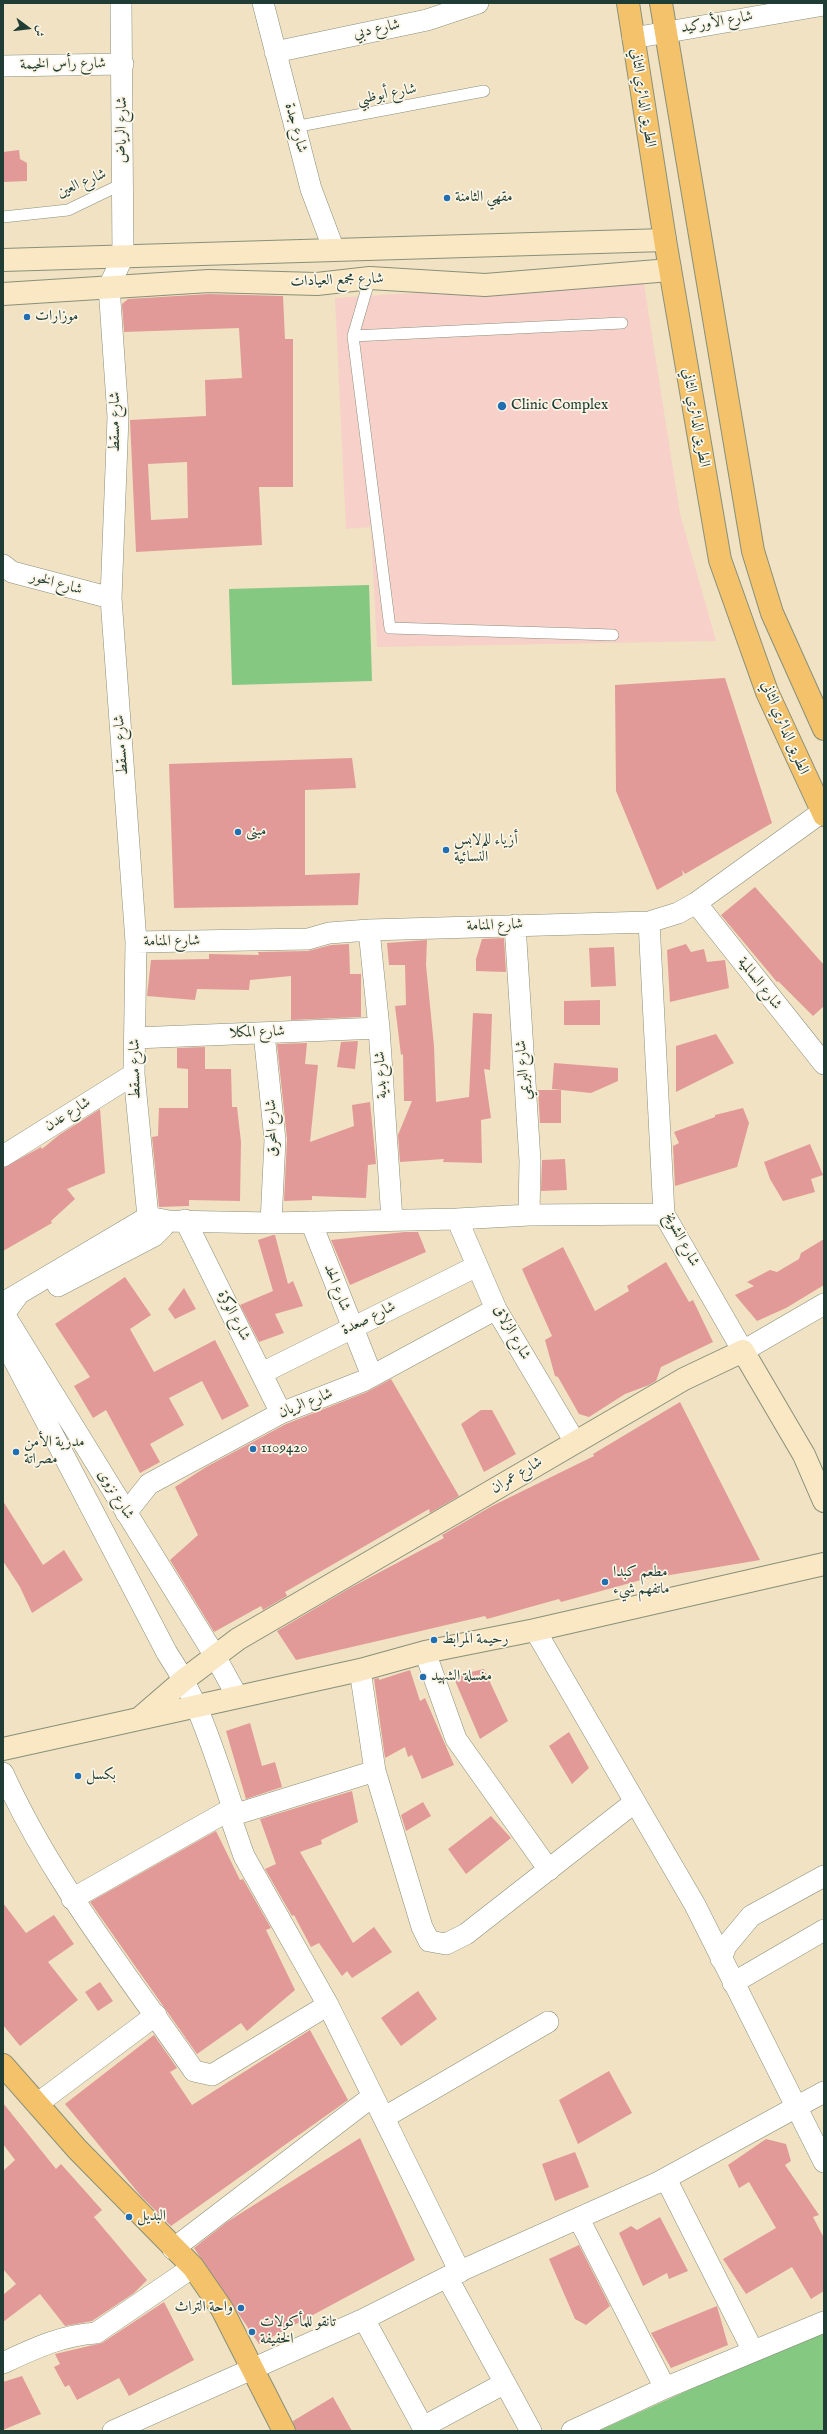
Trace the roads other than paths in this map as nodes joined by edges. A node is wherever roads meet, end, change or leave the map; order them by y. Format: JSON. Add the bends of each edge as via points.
{"nodes":[{"id":1,"x":121,"y":3,"type":"edge"},
{"id":2,"x":263,"y":3,"type":"edge"},
{"id":3,"x":478,"y":3,"type":"edge"},
{"id":4,"x":628,"y":3,"type":"edge"},
{"id":5,"x":661,"y":3,"type":"edge"},
{"id":6,"x":824,"y":5,"type":"edge"},
{"id":7,"x":665,"y":32,"type":"junction"},
{"id":8,"x":633,"y":38,"type":"junction"},
{"id":9,"x":275,"y":52,"type":"junction"},
{"id":10,"x":123,"y":64,"type":"junction"},
{"id":11,"x":3,"y":66,"type":"edge"},
{"id":12,"x":484,"y":91,"type":"dead end"},
{"id":13,"x":294,"y":128,"type":"junction"},
{"id":14,"x":124,"y":183,"type":"junction"},
{"id":15,"x":3,"y":217,"type":"edge"},
{"id":16,"x":665,"y":240,"type":"junction"},
{"id":17,"x":334,"y":250,"type":"junction"},
{"id":18,"x":123,"y":257,"type":"junction"},
{"id":19,"x":3,"y":260,"type":"edge"},
{"id":20,"x":670,"y":270,"type":"junction"},
{"id":21,"x":370,"y":278,"type":"junction"},
{"id":22,"x":109,"y":286,"type":"junction"},
{"id":23,"x":3,"y":294,"type":"edge"},
{"id":24,"x":622,"y":323,"type":"dead end"},
{"id":25,"x":353,"y":336,"type":"junction"},
{"id":26,"x":6,"y":570,"type":"edge"},
{"id":27,"x":111,"y":598,"type":"junction"},
{"id":28,"x":613,"y":635,"type":"dead end"},
{"id":29,"x":824,"y":729,"type":"edge"},
{"id":30,"x":823,"y":814,"type":"edge"},
{"id":31,"x":696,"y":903,"type":"junction"},
{"id":32,"x":649,"y":922,"type":"junction"},
{"id":33,"x":515,"y":925,"type":"junction"},
{"id":34,"x":369,"y":930,"type":"junction"},
{"id":35,"x":136,"y":942,"type":"junction"},
{"id":36,"x":379,"y":1028,"type":"junction"},
{"id":37,"x":264,"y":1034,"type":"junction"},
{"id":38,"x":135,"y":1038,"type":"junction"},
{"id":39,"x":824,"y":1064,"type":"edge"},
{"id":40,"x":134,"y":1074,"type":"junction"},
{"id":41,"x":3,"y":1156,"type":"edge"},
{"id":42,"x":664,"y":1214,"type":"junction"},
{"id":43,"x":529,"y":1215,"type":"junction"},
{"id":44,"x":457,"y":1219,"type":"junction"},
{"id":45,"x":177,"y":1220,"type":"junction"},
{"id":46,"x":392,"y":1220,"type":"junction"},
{"id":47,"x":311,"y":1222,"type":"junction"},
{"id":48,"x":271,"y":1223,"type":"junction"},
{"id":49,"x":151,"y":1226,"type":"junction"},
{"id":50,"x":477,"y":1266,"type":"junction"},
{"id":51,"x":6,"y":1303,"type":"edge"},
{"id":52,"x":824,"y":1304,"type":"edge"},
{"id":53,"x":496,"y":1309,"type":"junction"},
{"id":54,"x":351,"y":1328,"type":"junction"},
{"id":55,"x":3,"y":1339,"type":"edge"},
{"id":56,"x":743,"y":1351,"type":"junction"},
{"id":57,"x":262,"y":1373,"type":"junction"},
{"id":58,"x":372,"y":1376,"type":"junction"},
{"id":59,"x":281,"y":1413,"type":"junction"},
{"id":60,"x":575,"y":1442,"type":"junction"},
{"id":61,"x":824,"y":1501,"type":"edge"},
{"id":62,"x":126,"y":1513,"type":"junction"},
{"id":63,"x":824,"y":1564,"type":"edge"},
{"id":64,"x":535,"y":1630,"type":"junction"},
{"id":65,"x":425,"y":1652,"type":"junction"},
{"id":66,"x":215,"y":1656,"type":"junction"},
{"id":67,"x":360,"y":1670,"type":"junction"},
{"id":68,"x":185,"y":1679,"type":"junction"},
{"id":69,"x":237,"y":1696,"type":"junction"},
{"id":70,"x":197,"y":1705,"type":"junction"},
{"id":71,"x":142,"y":1717,"type":"junction"},
{"id":72,"x":3,"y":1749,"type":"edge"},
{"id":73,"x":375,"y":1771,"type":"junction"},
{"id":74,"x":3,"y":1773,"type":"edge"},
{"id":75,"x":635,"y":1802,"type":"junction"},
{"id":76,"x":231,"y":1812,"type":"junction"},
{"id":77,"x":549,"y":1870,"type":"junction"},
{"id":78,"x":824,"y":1876,"type":"edge"},
{"id":79,"x":72,"y":1899,"type":"junction"},
{"id":80,"x":824,"y":1930,"type":"edge"},
{"id":81,"x":721,"y":1959,"type":"junction"},
{"id":82,"x":733,"y":1984,"type":"junction"},
{"id":83,"x":328,"y":2005,"type":"junction"},
{"id":84,"x":156,"y":2015,"type":"junction"},
{"id":85,"x":548,"y":2022,"type":"dead end"},
{"id":86,"x":3,"y":2064,"type":"edge"},
{"id":87,"x":824,"y":2092,"type":"edge"},
{"id":88,"x":373,"y":2096,"type":"junction"},
{"id":89,"x":37,"y":2104,"type":"junction"},
{"id":90,"x":795,"y":2108,"type":"junction"},
{"id":91,"x":385,"y":2117,"type":"junction"},
{"id":92,"x":824,"y":2162,"type":"edge"},
{"id":93,"x":666,"y":2179,"type":"junction"},
{"id":94,"x":580,"y":2219,"type":"junction"},
{"id":95,"x":173,"y":2249,"type":"junction"},
{"id":96,"x":193,"y":2267,"type":"junction"},
{"id":97,"x":453,"y":2275,"type":"junction"},
{"id":98,"x":364,"y":2319,"type":"junction"},
{"id":99,"x":824,"y":2322,"type":"edge"},
{"id":100,"x":752,"y":2351,"type":"junction"},
{"id":101,"x":3,"y":2363,"type":"edge"},
{"id":102,"x":253,"y":2368,"type":"junction"},
{"id":103,"x":505,"y":2383,"type":"junction"},
{"id":104,"x":665,"y":2388,"type":"junction"},
{"id":105,"x":424,"y":2429,"type":"edge"},
{"id":106,"x":113,"y":2431,"type":"edge"},
{"id":107,"x":284,"y":2431,"type":"edge"},
{"id":108,"x":531,"y":2431,"type":"edge"},
{"id":109,"x":572,"y":2431,"type":"edge"}],
"edges":[{"from":1,"to":10,"type":"street","name":"شارع الرياض"},
{"from":2,"to":9,"type":"street","name":"شارع جدة"},
{"from":3,"to":9,"type":"street","name":"شارع دبي","via":[[427,20]]},
{"from":4,"to":8,"type":"main road","name":"الطريق الدائري الثاني"},
{"from":5,"to":7,"type":"main road"},
{"from":6,"to":7,"type":"street","name":"شارع الأوركيد"},
{"from":7,"to":8,"type":"street","name":"شارع الأوركيد"},
{"from":7,"to":29,"type":"main road","via":[[753,551],[772,613]]},
{"from":8,"to":16,"type":"main road","name":"الطريق الدائري الثاني"},
{"from":9,"to":13,"type":"street","name":"شارع جدة"},
{"from":10,"to":11,"type":"street","name":"شارع رأس الخيمة"},
{"from":10,"to":14,"type":"street","name":"شارع الرياض"},
{"from":12,"to":13,"type":"lane","name":"شارع أبوظبي"},
{"from":13,"to":17,"type":"street","name":"شارع جدة","via":[[311,189]]},
{"from":14,"to":15,"type":"lane","name":"شارع العين","via":[[68,210]]},
{"from":14,"to":18,"type":"street","name":"شارع الرياض"},
{"from":16,"to":17,"type":"main road","name":"شارع مجمع العيادات"},
{"from":16,"to":20,"type":"main road","name":"الطريق الدائري الثاني"},
{"from":17,"to":18,"type":"main road","name":"شارع مجمع العيادات"},
{"from":18,"to":19,"type":"main road","name":"شارع مجمع العيادات"},
{"from":18,"to":22,"type":"street","name":"شارع مسقط"},
{"from":20,"to":21,"type":"main road","name":"شارع مجمع العيادات","via":[[485,285]]},
{"from":20,"to":30,"type":"main road","name":"الطريق الدائري الثاني","via":[[720,560],[767,692]]},
{"from":21,"to":22,"type":"main road","name":"شارع مجمع العيادات","via":[[317,284],[209,281],[150,286]]},
{"from":21,"to":25,"type":"lane"},
{"from":22,"to":23,"type":"main road","name":"شارع مجمع العيادات"},
{"from":22,"to":27,"type":"street","name":"شارع مسقط","via":[[118,418]]},
{"from":24,"to":25,"type":"lane"},
{"from":25,"to":28,"type":"lane","via":[[390,628]]},
{"from":26,"to":27,"type":"street","name":"شارع الخور"},
{"from":27,"to":35,"type":"street","name":"شارع مسقط"},
{"from":30,"to":31,"type":"street","name":"شارع المنامة"},
{"from":31,"to":32,"type":"street","name":"شارع المنامة","via":[[678,913]]},
{"from":31,"to":39,"type":"street","name":"شارع السالمية"},
{"from":32,"to":33,"type":"street","name":"شارع المنامة"},
{"from":32,"to":42,"type":"street","name":"شارع الشويخ"},
{"from":33,"to":34,"type":"street","name":"شارع المنامة"},
{"from":33,"to":43,"type":"street","name":"شارع البريمي","via":[[530,1161]]},
{"from":34,"to":35,"type":"street","name":"شارع المنامة","via":[[329,933],[308,939]]},
{"from":34,"to":36,"type":"street","name":"شارع بدية"},
{"from":35,"to":38,"type":"street","name":"شارع مسقط"},
{"from":36,"to":37,"type":"street","name":"شارع المكلا"},
{"from":36,"to":46,"type":"street","name":"شارع بدية"},
{"from":37,"to":38,"type":"street","name":"شارع المكلا"},
{"from":37,"to":48,"type":"street","name":"شارع المحرق","via":[[275,1140]]},
{"from":38,"to":40,"type":"street","name":"شارع مسقط"},
{"from":40,"to":41,"type":"street","name":"شارع عدن"},
{"from":40,"to":49,"type":"street","name":"شارع مسقط"},
{"from":42,"to":43,"type":"street"},
{"from":42,"to":56,"type":"street","name":"شارع الشويخ"},
{"from":43,"to":44,"type":"street"},
{"from":44,"to":46,"type":"street"},
{"from":44,"to":50,"type":"street","name":"شارع الزلاق"},
{"from":45,"to":48,"type":"street"},
{"from":45,"to":49,"type":"street"},
{"from":45,"to":57,"type":"street","name":"شارع الوكرة"},
{"from":46,"to":47,"type":"street"},
{"from":47,"to":48,"type":"street"},
{"from":47,"to":54,"type":"street","name":"شارع الحد"},
{"from":49,"to":51,"type":"street"},
{"from":50,"to":53,"type":"street","name":"شارع الزلاق"},
{"from":50,"to":54,"type":"street","name":"شارع صعدة"},
{"from":51,"to":62,"type":"street","name":"شارع نزوى"},
{"from":52,"to":56,"type":"street","name":"شارع عمران"},
{"from":53,"to":58,"type":"street","name":"شارع الريان"},
{"from":53,"to":60,"type":"street","name":"شارع الزلاق"},
{"from":54,"to":57,"type":"street","name":"شارع صعدة"},
{"from":54,"to":58,"type":"street","name":"شارع الحد"},
{"from":55,"to":68,"type":"street","name":"شارع نزوى","via":[[167,1653]]},
{"from":56,"to":60,"type":"main road","name":"شارع عمران","via":[[684,1380]]},
{"from":56,"to":61,"type":"main road","name":"شارع الشويخ","via":[[804,1455]]},
{"from":57,"to":59,"type":"street","name":"شارع الوكرة"},
{"from":58,"to":59,"type":"street","name":"شارع الريان"},
{"from":59,"to":62,"type":"street","name":"شارع الريان","via":[[149,1484]]},
{"from":60,"to":66,"type":"main road","name":"شارع عمران","via":[[238,1639]]},
{"from":62,"to":66,"type":"street","name":"شارع نزوى"},
{"from":63,"to":64,"type":"main road"},
{"from":64,"to":65,"type":"main road"},
{"from":64,"to":75,"type":"street"},
{"from":65,"to":67,"type":"main road"},
{"from":65,"to":77,"type":"street","via":[[456,1740]]},
{"from":66,"to":68,"type":"main road","name":"شارع عمران"},
{"from":66,"to":69,"type":"street","name":"شارع نزوى"},
{"from":67,"to":69,"type":"main road"},
{"from":67,"to":73,"type":"street"},
{"from":68,"to":70,"type":"street","name":"شارع نزوى"},
{"from":68,"to":71,"type":"main road","name":"شارع عمران"},
{"from":69,"to":70,"type":"main road"},
{"from":70,"to":71,"type":"main road"},
{"from":70,"to":76,"type":"street","name":"شارع نزوى"},
{"from":71,"to":72,"type":"main road"},
{"from":73,"to":76,"type":"street"},
{"from":73,"to":77,"type":"street","via":[[422,1927],[429,1940],[446,1944],[466,1934]]},
{"from":74,"to":79,"type":"street","via":[[29,1826]]},
{"from":75,"to":77,"type":"street"},
{"from":75,"to":81,"type":"street","via":[[695,1905]]},
{"from":76,"to":79,"type":"street"},
{"from":76,"to":83,"type":"street","name":"شارع نزوى","via":[[244,1856]]},
{"from":78,"to":81,"type":"street","via":[[751,1916],[726,1946]]},
{"from":79,"to":84,"type":"street"},
{"from":80,"to":82,"type":"street"},
{"from":81,"to":82,"type":"street"},
{"from":82,"to":90,"type":"street"},
{"from":83,"to":84,"type":"street","via":[[212,2075],[206,2076],[194,2071]]},
{"from":83,"to":88,"type":"street","name":"شارع نزوى"},
{"from":84,"to":89,"type":"street"},
{"from":85,"to":91,"type":"street"},
{"from":86,"to":89,"type":"main road"},
{"from":87,"to":90,"type":"street"},
{"from":88,"to":91,"type":"street","name":"شارع نزوى"},
{"from":88,"to":95,"type":"street"},
{"from":89,"to":95,"type":"main road"},
{"from":90,"to":92,"type":"street"},
{"from":90,"to":93,"type":"street"},
{"from":91,"to":97,"type":"street","name":"شارع نزوى"},
{"from":93,"to":94,"type":"street"},
{"from":93,"to":100,"type":"street"},
{"from":94,"to":97,"type":"street"},
{"from":94,"to":104,"type":"street"},
{"from":95,"to":96,"type":"main road"},
{"from":96,"to":101,"type":"street","via":[[96,2333],[79,2334],[45,2344]]},
{"from":96,"to":102,"type":"main road","via":[[222,2309]]},
{"from":97,"to":98,"type":"street"},
{"from":97,"to":103,"type":"street","name":"شارع نزوى"},
{"from":98,"to":102,"type":"street"},
{"from":98,"to":105,"type":"street"},
{"from":99,"to":100,"type":"street"},
{"from":100,"to":104,"type":"street"},
{"from":102,"to":106,"type":"street"},
{"from":102,"to":107,"type":"main road"},
{"from":103,"to":105,"type":"street"},
{"from":103,"to":108,"type":"street","name":"شارع نزوى"},
{"from":104,"to":109,"type":"street"}]}
